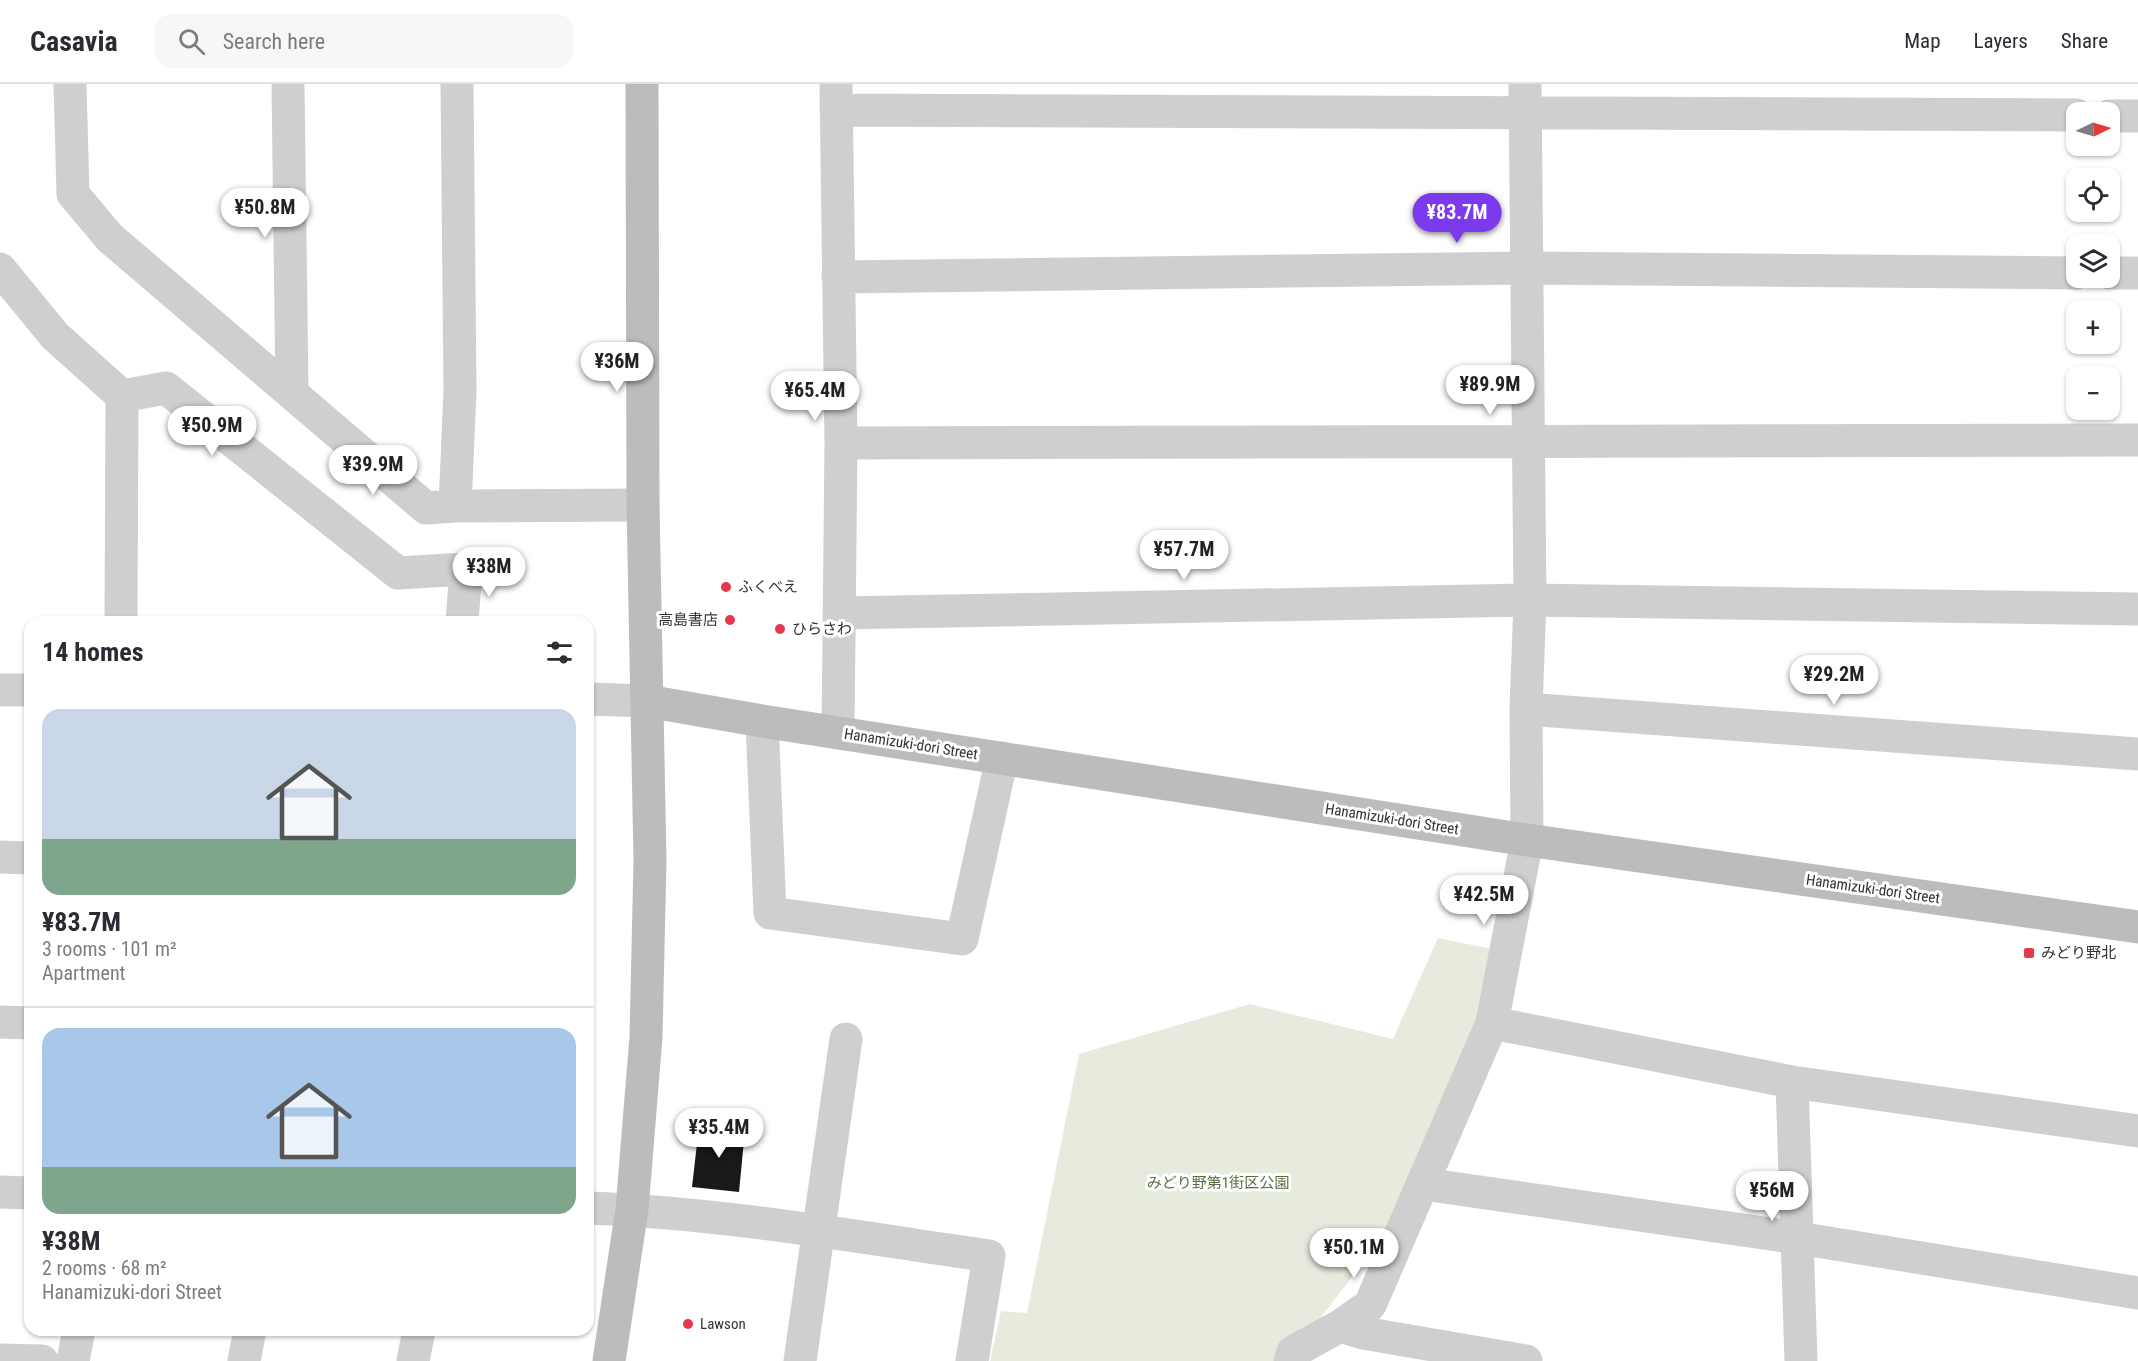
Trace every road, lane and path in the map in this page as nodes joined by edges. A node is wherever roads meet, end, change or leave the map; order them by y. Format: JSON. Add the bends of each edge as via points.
{"nodes":[{"id":1,"x":70,"y":84,"type":"edge"},
{"id":2,"x":288,"y":84,"type":"edge"},
{"id":3,"x":457,"y":84,"type":"edge"},
{"id":4,"x":642,"y":84,"type":"edge"},
{"id":5,"x":836,"y":97,"type":"edge"},
{"id":6,"x":1525,"y":99,"type":"edge"},
{"id":7,"x":2066,"y":116,"type":"edge"},
{"id":8,"x":2120,"y":116,"type":"edge"},
{"id":9,"x":2138,"y":116,"type":"edge"},
{"id":10,"x":1527,"y":268,"type":"junction"},
{"id":11,"x":0,"y":269,"type":"edge"},
{"id":12,"x":2066,"y":273,"type":"edge"},
{"id":13,"x":2120,"y":273,"type":"edge"},
{"id":14,"x":2138,"y":273,"type":"edge"},
{"id":15,"x":838,"y":277,"type":"junction"},
{"id":16,"x":292,"y":393,"type":"junction"},
{"id":17,"x":122,"y":396,"type":"junction"},
{"id":18,"x":2138,"y":440,"type":"edge"},
{"id":19,"x":1528,"y":441,"type":"junction"},
{"id":20,"x":841,"y":443,"type":"junction"},
{"id":21,"x":643,"y":505,"type":"junction"},
{"id":22,"x":455,"y":506,"type":"junction"},
{"id":23,"x":1530,"y":600,"type":"junction"},
{"id":24,"x":2138,"y":609,"type":"edge"},
{"id":25,"x":839,"y":613,"type":"junction"},
{"id":26,"x":121,"y":616,"type":"edge"},
{"id":27,"x":462,"y":616,"type":"edge"},
{"id":28,"x":0,"y":690,"type":"edge"},
{"id":29,"x":24,"y":690,"type":"edge"},
{"id":30,"x":594,"y":699,"type":"edge"},
{"id":31,"x":647,"y":701,"type":"junction"},
{"id":32,"x":1526,"y":709,"type":"junction"},
{"id":33,"x":762,"y":721,"type":"junction"},
{"id":34,"x":838,"y":733,"type":"junction"},
{"id":35,"x":2138,"y":754,"type":"edge"},
{"id":36,"x":1002,"y":758,"type":"junction"},
{"id":37,"x":1527,"y":840,"type":"junction"},
{"id":38,"x":0,"y":857,"type":"edge"},
{"id":39,"x":24,"y":858,"type":"edge"},
{"id":40,"x":2138,"y":927,"type":"edge"},
{"id":41,"x":0,"y":1022,"type":"edge"},
{"id":42,"x":24,"y":1023,"type":"edge"},
{"id":43,"x":1492,"y":1023,"type":"junction"},
{"id":44,"x":846,"y":1039,"type":"dead end"},
{"id":45,"x":1792,"y":1082,"type":"junction"},
{"id":46,"x":2138,"y":1131,"type":"edge"},
{"id":47,"x":1424,"y":1184,"type":"junction"},
{"id":48,"x":0,"y":1192,"type":"edge"},
{"id":49,"x":24,"y":1193,"type":"edge"},
{"id":50,"x":594,"y":1208,"type":"edge"},
{"id":51,"x":632,"y":1209,"type":"junction"},
{"id":52,"x":820,"y":1232,"type":"junction"},
{"id":53,"x":1798,"y":1238,"type":"junction"},
{"id":54,"x":2138,"y":1293,"type":"edge"},
{"id":55,"x":1340,"y":1326,"type":"junction"},
{"id":56,"x":78,"y":1336,"type":"edge"},
{"id":57,"x":249,"y":1336,"type":"edge"},
{"id":58,"x":418,"y":1336,"type":"edge"},
{"id":59,"x":0,"y":1360,"type":"edge"},
{"id":60,"x":42,"y":1361,"type":"edge"},
{"id":61,"x":73,"y":1361,"type":"edge"},
{"id":62,"x":243,"y":1361,"type":"edge"},
{"id":63,"x":413,"y":1361,"type":"edge"},
{"id":64,"x":609,"y":1361,"type":"edge"},
{"id":65,"x":800,"y":1361,"type":"edge"},
{"id":66,"x":972,"y":1361,"type":"edge"},
{"id":67,"x":1290,"y":1361,"type":"edge"},
{"id":68,"x":1526,"y":1361,"type":"edge"},
{"id":69,"x":1801,"y":1361,"type":"edge"}],
"edges":[{"from":1,"to":16,"type":"street","via":[[72,194],[110,238]]},
{"from":2,"to":16,"type":"street"},
{"from":3,"to":22,"type":"street","via":[[460,391]]},
{"from":4,"to":21,"type":"street"},
{"from":5,"to":6,"type":"street"},
{"from":5,"to":15,"type":"street"},
{"from":6,"to":7,"type":"street"},
{"from":6,"to":10,"type":"street"},
{"from":8,"to":9,"type":"street"},
{"from":10,"to":12,"type":"street"},
{"from":10,"to":15,"type":"street"},
{"from":10,"to":19,"type":"street"},
{"from":11,"to":17,"type":"street","via":[[55,336]]},
{"from":13,"to":14,"type":"street"},
{"from":15,"to":20,"type":"street"},
{"from":16,"to":22,"type":"street","via":[[426,507]]},
{"from":17,"to":26,"type":"street"},
{"from":17,"to":27,"type":"street","via":[[166,388],[398,573],[466,569]]},
{"from":18,"to":19,"type":"street"},
{"from":19,"to":20,"type":"street"},
{"from":19,"to":23,"type":"street"},
{"from":20,"to":25,"type":"street"},
{"from":21,"to":22,"type":"street"},
{"from":21,"to":31,"type":"street"},
{"from":23,"to":24,"type":"street"},
{"from":23,"to":25,"type":"street"},
{"from":23,"to":32,"type":"street"},
{"from":25,"to":34,"type":"street"},
{"from":28,"to":29,"type":"street"},
{"from":30,"to":31,"type":"street"},
{"from":31,"to":33,"type":"street","name":"Hanamizuki-dori Street"},
{"from":31,"to":51,"type":"street","via":[[650,860],[646,1037]]},
{"from":32,"to":35,"type":"street"},
{"from":32,"to":37,"type":"street"},
{"from":33,"to":34,"type":"street","name":"Hanamizuki-dori Street"},
{"from":33,"to":36,"type":"street","via":[[770,914],[962,939]]},
{"from":34,"to":36,"type":"street","name":"Hanamizuki-dori Street"},
{"from":36,"to":37,"type":"street","name":"Hanamizuki-dori Street"},
{"from":37,"to":40,"type":"street","name":"Hanamizuki-dori Street"},
{"from":37,"to":43,"type":"street"},
{"from":38,"to":39,"type":"street"},
{"from":41,"to":42,"type":"street"},
{"from":43,"to":45,"type":"street"},
{"from":43,"to":47,"type":"street"},
{"from":44,"to":52,"type":"street"},
{"from":45,"to":46,"type":"street"},
{"from":45,"to":53,"type":"street"},
{"from":47,"to":53,"type":"street"},
{"from":47,"to":55,"type":"street","via":[[1370,1305]]},
{"from":48,"to":49,"type":"street"},
{"from":50,"to":51,"type":"street"},
{"from":51,"to":52,"type":"street"},
{"from":51,"to":64,"type":"street"},
{"from":52,"to":65,"type":"street"},
{"from":52,"to":66,"type":"street","via":[[989,1256]]},
{"from":53,"to":54,"type":"street"},
{"from":53,"to":69,"type":"street"},
{"from":55,"to":67,"type":"street","via":[[1293,1352]]},
{"from":55,"to":68,"type":"street","via":[[1363,1334]]},
{"from":56,"to":61,"type":"street"},
{"from":57,"to":62,"type":"street"},
{"from":58,"to":63,"type":"street"},
{"from":59,"to":60,"type":"street"}]}
